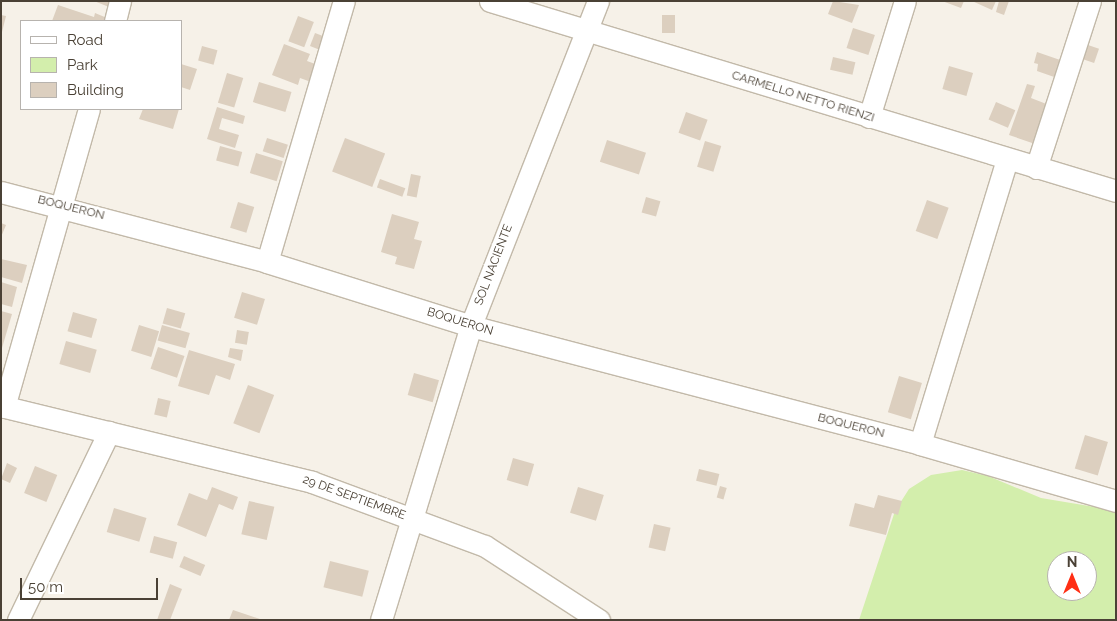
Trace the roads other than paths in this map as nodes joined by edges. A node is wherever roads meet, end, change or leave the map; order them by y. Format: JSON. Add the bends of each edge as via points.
{"nodes":[{"id":1,"x":120,"y":1,"type":"edge"},
{"id":2,"x":344,"y":1,"type":"edge"},
{"id":3,"x":490,"y":1,"type":"edge"},
{"id":4,"x":598,"y":1,"type":"edge"},
{"id":5,"x":905,"y":1,"type":"edge"},
{"id":6,"x":1090,"y":1,"type":"edge"},
{"id":7,"x":114,"y":20,"type":"edge"},
{"id":8,"x":586,"y":31,"type":"junction"},
{"id":9,"x":89,"y":110,"type":"edge"},
{"id":10,"x":869,"y":117,"type":"junction"},
{"id":11,"x":1006,"y":160,"type":"junction"},
{"id":12,"x":1036,"y":168,"type":"junction"},
{"id":13,"x":1116,"y":191,"type":"edge"},
{"id":14,"x":1,"y":192,"type":"edge"},
{"id":15,"x":61,"y":205,"type":"junction"},
{"id":16,"x":267,"y":262,"type":"junction"},
{"id":17,"x":471,"y":326,"type":"junction"},
{"id":18,"x":3,"y":407,"type":"edge"},
{"id":19,"x":109,"y":432,"type":"junction"},
{"id":20,"x":920,"y":444,"type":"junction"},
{"id":21,"x":1116,"y":501,"type":"edge"},
{"id":22,"x":411,"y":519,"type":"junction"},
{"id":23,"x":18,"y":620,"type":"edge"},
{"id":24,"x":381,"y":620,"type":"edge"},
{"id":25,"x":598,"y":620,"type":"edge"}],
"edges":[{"from":1,"to":7,"type":"street"},
{"from":2,"to":16,"type":"street"},
{"from":3,"to":8,"type":"street","name":"CARMELLO NETTO RIENZI"},
{"from":4,"to":8,"type":"street","name":"SOL NACIENTE"},
{"from":5,"to":10,"type":"street"},
{"from":6,"to":12,"type":"street"},
{"from":8,"to":10,"type":"street","name":"CARMELLO NETTO RIENZI"},
{"from":8,"to":17,"type":"street","name":"SOL NACIENTE"},
{"from":9,"to":15,"type":"street"},
{"from":10,"to":11,"type":"street","name":"CARMELLO NETTO RIENZI"},
{"from":11,"to":12,"type":"street","name":"CARMELLO NETTO RIENZI"},
{"from":11,"to":20,"type":"street"},
{"from":12,"to":13,"type":"street","name":"CARMELLO NETTO RIENZI"},
{"from":14,"to":15,"type":"street","name":"BOQUERON"},
{"from":15,"to":16,"type":"street","name":"BOQUERON"},
{"from":15,"to":18,"type":"street"},
{"from":16,"to":17,"type":"street","name":"BOQUERON"},
{"from":17,"to":20,"type":"street","name":"BOQUERON"},
{"from":17,"to":22,"type":"street","name":"SOL NACIENTE"},
{"from":18,"to":19,"type":"street","name":"29 DE SEPTIEMBRE"},
{"from":19,"to":22,"type":"street","name":"29 DE SEPTIEMBRE","via":[[312,482]]},
{"from":19,"to":23,"type":"street"},
{"from":20,"to":21,"type":"street","name":"BOQUERON"},
{"from":22,"to":24,"type":"street","name":"SOL NACIENTE"},
{"from":22,"to":25,"type":"street","name":"29 DE SEPTIEMBRE","via":[[484,546]]}]}
